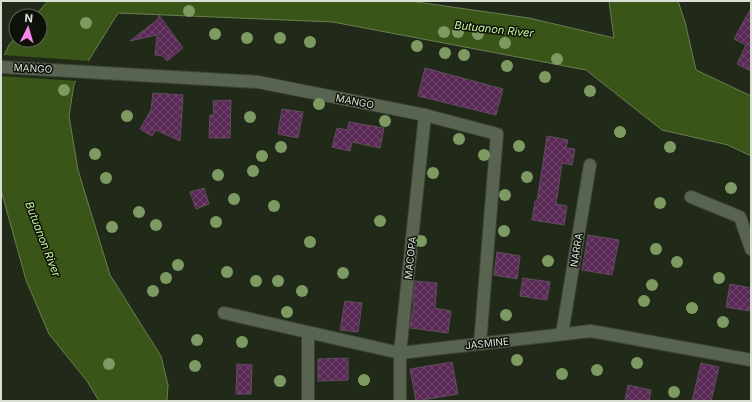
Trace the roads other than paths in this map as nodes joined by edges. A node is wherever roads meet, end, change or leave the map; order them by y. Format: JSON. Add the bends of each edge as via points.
{"nodes":[{"id":1,"x":1,"y":67,"type":"edge"},
{"id":2,"x":425,"y":115,"type":"junction"},
{"id":3,"x":590,"y":165,"type":"dead end"},
{"id":4,"x":691,"y":197,"type":"dead end"},
{"id":5,"x":751,"y":249,"type":"edge"},
{"id":6,"x":224,"y":313,"type":"dead end"},
{"id":7,"x":308,"y":333,"type":"junction"},
{"id":8,"x":562,"y":334,"type":"junction"},
{"id":9,"x":480,"y":344,"type":"junction"},
{"id":10,"x":400,"y":353,"type":"junction"},
{"id":11,"x":751,"y":360,"type":"edge"},
{"id":12,"x":308,"y":401,"type":"edge"},
{"id":13,"x":400,"y":401,"type":"edge"}],
"edges":[{"from":1,"to":2,"type":"street","name":"MANGO","via":[[258,82]]},
{"from":2,"to":9,"type":"street","name":"MANGO","via":[[497,134]]},
{"from":2,"to":10,"type":"street","name":"MACOPA"},
{"from":3,"to":8,"type":"street","name":"NARRA"},
{"from":4,"to":5,"type":"street","via":[[740,217]]},
{"from":6,"to":7,"type":"street","name":"JASMINE"},
{"from":7,"to":10,"type":"street","name":"JASMINE"},
{"from":7,"to":12,"type":"street"},
{"from":8,"to":9,"type":"street","name":"JASMINE"},
{"from":8,"to":11,"type":"street","name":"JASMINE","via":[[591,331]]},
{"from":9,"to":10,"type":"street","name":"JASMINE"},
{"from":10,"to":13,"type":"street","name":"MACOPA"}]}
